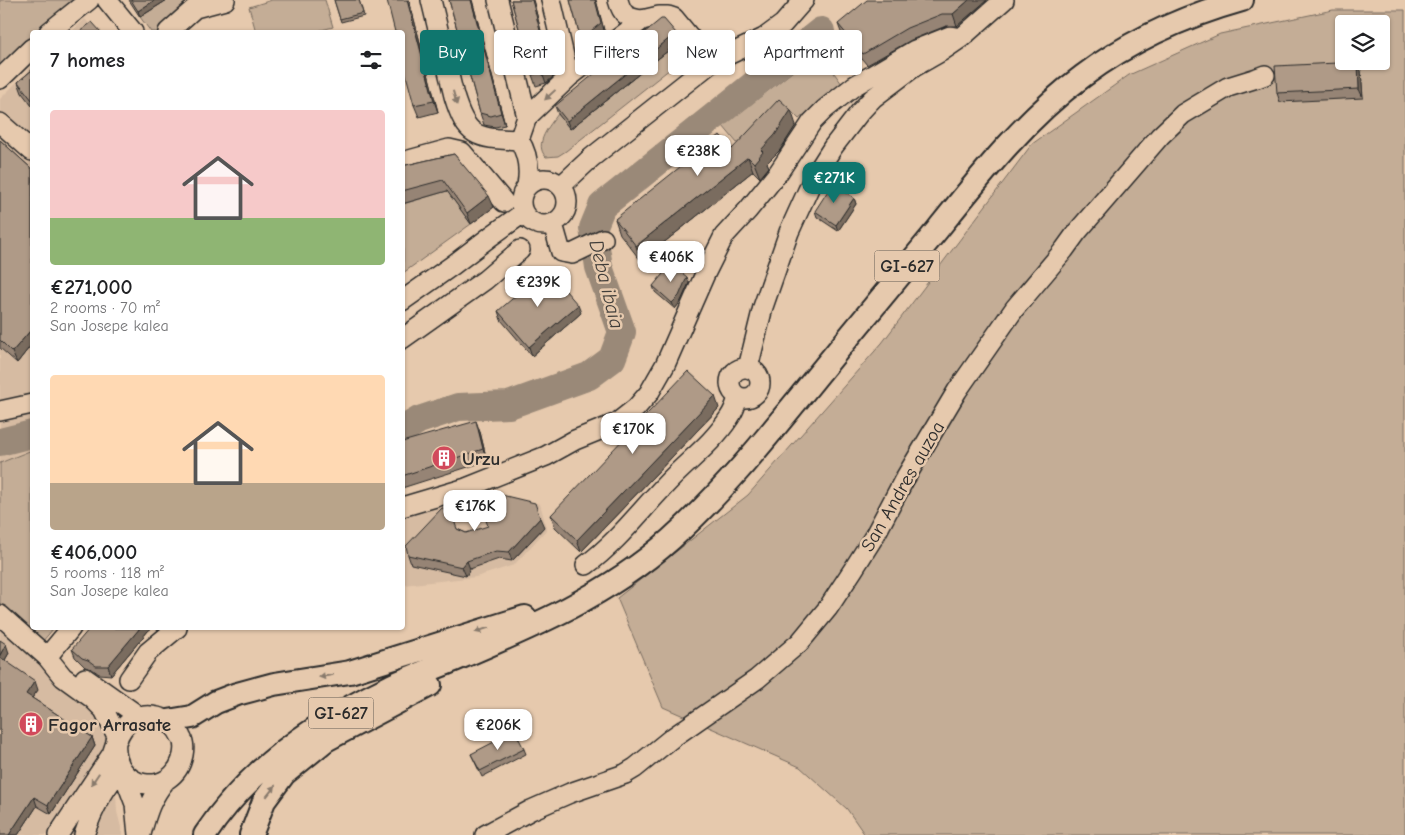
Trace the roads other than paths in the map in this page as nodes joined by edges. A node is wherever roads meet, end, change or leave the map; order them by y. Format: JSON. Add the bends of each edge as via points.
{"nodes":[{"id":1,"x":89,"y":0,"type":"edge"},
{"id":2,"x":107,"y":0,"type":"edge"},
{"id":3,"x":225,"y":0,"type":"edge"},
{"id":4,"x":430,"y":0,"type":"edge"},
{"id":5,"x":498,"y":0,"type":"edge"},
{"id":6,"x":550,"y":0,"type":"edge"},
{"id":7,"x":618,"y":0,"type":"edge"},
{"id":8,"x":804,"y":0,"type":"edge"},
{"id":9,"x":1004,"y":0,"type":"edge"},
{"id":10,"x":1242,"y":0,"type":"edge"},
{"id":11,"x":642,"y":20,"type":"junction"},
{"id":12,"x":52,"y":30,"type":"edge"},
{"id":13,"x":131,"y":30,"type":"edge"},
{"id":14,"x":170,"y":30,"type":"edge"},
{"id":15,"x":684,"y":30,"type":"edge"},
{"id":16,"x":961,"y":38,"type":"junction"},
{"id":17,"x":30,"y":50,"type":"edge"},
{"id":18,"x":735,"y":52,"type":"edge"},
{"id":19,"x":696,"y":75,"type":"edge"},
{"id":20,"x":1265,"y":75,"type":"dead end"},
{"id":21,"x":0,"y":78,"type":"edge"},
{"id":22,"x":569,"y":78,"type":"junction"},
{"id":23,"x":527,"y":117,"type":"junction"},
{"id":24,"x":0,"y":123,"type":"edge"},
{"id":25,"x":519,"y":140,"type":"junction"},
{"id":26,"x":30,"y":149,"type":"edge"},
{"id":27,"x":405,"y":161,"type":"edge"},
{"id":28,"x":527,"y":186,"type":"junction"},
{"id":29,"x":561,"y":186,"type":"junction"},
{"id":30,"x":504,"y":202,"type":"dead end"},
{"id":31,"x":523,"y":213,"type":"junction"},
{"id":32,"x":553,"y":224,"type":"junction"},
{"id":33,"x":603,"y":239,"type":"dead end"},
{"id":34,"x":520,"y":250,"type":"dead end"},
{"id":35,"x":405,"y":299,"type":"edge"},
{"id":36,"x":405,"y":337,"type":"edge"},
{"id":37,"x":30,"y":404,"type":"edge"},
{"id":38,"x":0,"y":411,"type":"edge"},
{"id":39,"x":405,"y":506,"type":"edge"},
{"id":40,"x":586,"y":565,"type":"dead end"},
{"id":41,"x":610,"y":585,"type":"junction"},
{"id":42,"x":0,"y":615,"type":"edge"},
{"id":43,"x":69,"y":630,"type":"edge"},
{"id":44,"x":175,"y":630,"type":"edge"},
{"id":45,"x":510,"y":636,"type":"junction"},
{"id":46,"x":46,"y":657,"type":"junction"},
{"id":47,"x":129,"y":679,"type":"junction"},
{"id":48,"x":100,"y":689,"type":"junction"},
{"id":49,"x":152,"y":718,"type":"junction"},
{"id":50,"x":117,"y":740,"type":"junction"},
{"id":51,"x":123,"y":771,"type":"junction"},
{"id":52,"x":166,"y":780,"type":"junction"},
{"id":53,"x":58,"y":835,"type":"edge"},
{"id":54,"x":84,"y":835,"type":"edge"},
{"id":55,"x":139,"y":835,"type":"edge"},
{"id":56,"x":205,"y":835,"type":"edge"},
{"id":57,"x":251,"y":835,"type":"edge"},
{"id":58,"x":485,"y":835,"type":"edge"}],
"edges":[{"from":1,"to":12,"type":"street"},
{"from":2,"to":13,"type":"street"},
{"from":3,"to":14,"type":"street","via":[[195,8]]},
{"from":4,"to":25,"type":"street","one_way":true,"via":[[454,96],[467,126],[484,138]]},
{"from":5,"to":23,"type":"street"},
{"from":6,"to":22,"type":"street"},
{"from":7,"to":11,"type":"street","via":[[626,16]]},
{"from":8,"to":18,"type":"street","via":[[783,24],[764,38]]},
{"from":9,"to":16,"type":"street"},
{"from":10,"to":41,"type":"main road","number":"GI-627","via":[[1156,31],[1083,75],[1046,106],[1001,152],[752,456],[672,538]]},
{"from":11,"to":15,"type":"street","via":[[668,16]]},
{"from":11,"to":22,"type":"street"},
{"from":16,"to":39,"type":"street","via":[[950,36],[915,50],[854,86],[812,122],[778,173],[724,236],[665,364],[649,393],[636,408],[617,423],[574,440],[546,456],[476,484]]},
{"from":16,"to":40,"type":"street","via":[[914,66],[873,98],[833,147],[814,177],[789,232],[763,306],[748,368],[760,378],[759,388],[753,396],[738,397],[729,419],[712,439]]},
{"from":17,"to":21,"type":"street"},
{"from":19,"to":29,"type":"street","via":[[591,158]]},
{"from":20,"to":58,"type":"street","name":"San Andres auzoa","via":[[1228,87],[1183,114],[1160,136],[1014,308],[956,391],[853,570],[800,642],[757,679],[635,768],[531,810]]},
{"from":22,"to":23,"type":"street","one_way":true},
{"from":23,"to":25,"type":"street"},
{"from":24,"to":26,"type":"street"},
{"from":25,"to":28,"type":"street","via":[[528,161]]},
{"from":27,"to":30,"type":"street","via":[[449,149],[462,152]]},
{"from":28,"to":29,"type":"street","via":[[533,181],[548,179]]},
{"from":28,"to":31,"type":"street","via":[[521,199]]},
{"from":29,"to":32,"type":"street","via":[[567,207]]},
{"from":31,"to":32,"type":"street","via":[[539,225]]},
{"from":31,"to":35,"type":"street"},
{"from":32,"to":33,"type":"street","via":[[561,252],[572,254]]},
{"from":34,"to":36,"type":"street"},
{"from":37,"to":38,"type":"street"},
{"from":41,"to":45,"type":"main road","number":"GI-627"},
{"from":41,"to":49,"type":"main road","one_way":true,"via":[[542,612],[350,672],[274,684],[237,694],[192,717]]},
{"from":42,"to":46,"type":"street"},
{"from":43,"to":46,"type":"street"},
{"from":44,"to":47,"type":"street","via":[[148,652]]},
{"from":45,"to":56,"type":"main road","number":"GI-627","via":[[390,687],[312,731],[277,756],[243,787]]},
{"from":57,"to":45,"type":"main road","one_way":true,"via":[[264,801],[284,774],[326,740],[463,669]]},
{"from":46,"to":48,"type":"street"},
{"from":46,"to":50,"type":"street","via":[[64,677],[104,710]]},
{"from":47,"to":48,"type":"street"},
{"from":47,"to":49,"type":"street","via":[[138,704]]},
{"from":48,"to":49,"type":"street"},
{"from":49,"to":50,"type":"street","via":[[128,723]]},
{"from":49,"to":52,"type":"street","via":[[177,729],[183,740],[182,763]]},
{"from":50,"to":51,"type":"street","via":[[115,752]]},
{"from":50,"to":53,"type":"street","one_way":true,"via":[[112,754]]},
{"from":51,"to":52,"type":"street","via":[[142,784]]},
{"from":51,"to":54,"type":"street","via":[[101,796]]},
{"from":51,"to":55,"type":"street","via":[[135,804]]},
{"from":52,"to":55,"type":"street","via":[[150,804]]}]}
